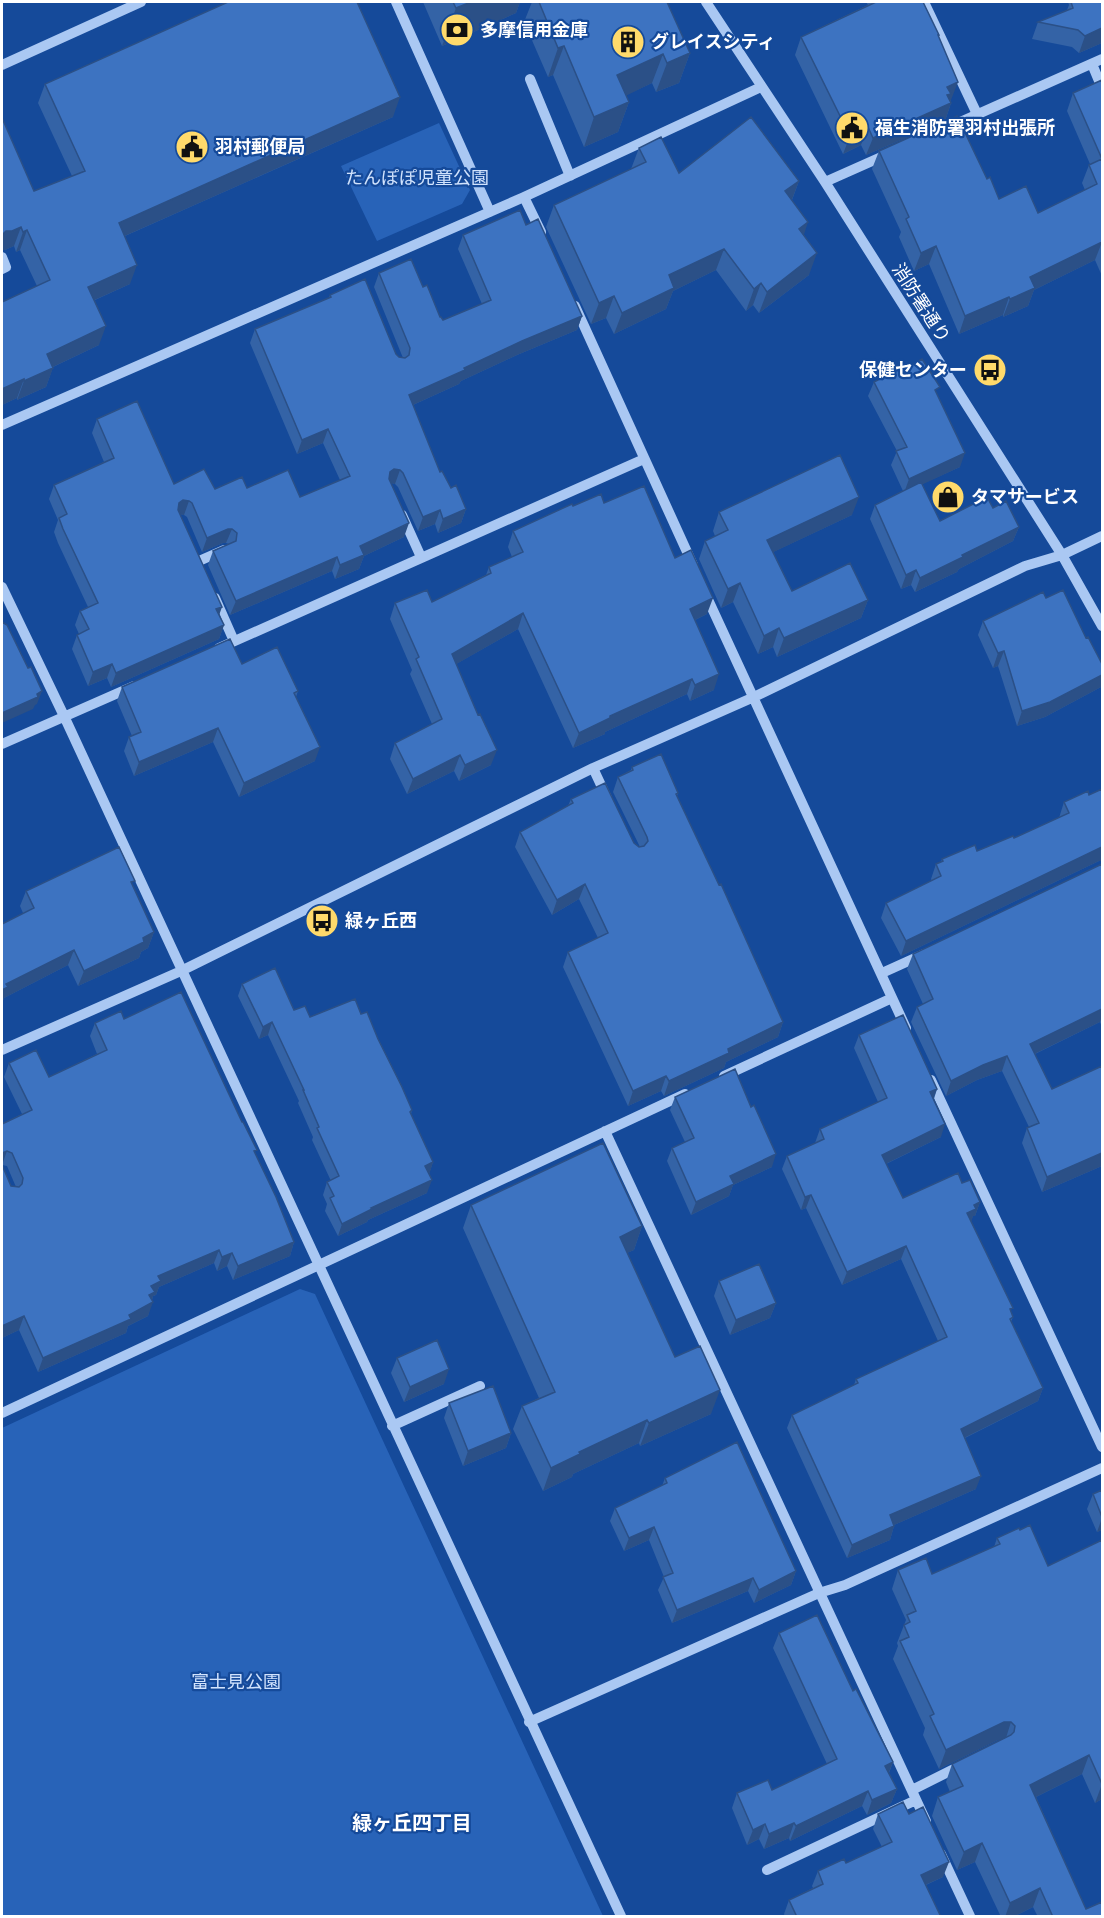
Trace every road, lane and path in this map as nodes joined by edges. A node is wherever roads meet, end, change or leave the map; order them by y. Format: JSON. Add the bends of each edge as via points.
{"nodes":[{"id":1,"x":141,"y":2,"type":"edge"},
{"id":2,"x":396,"y":2,"type":"edge"},
{"id":3,"x":706,"y":2,"type":"edge"},
{"id":4,"x":924,"y":2,"type":"edge"},
{"id":5,"x":1097,"y":61,"type":"edge"},
{"id":6,"x":2,"y":66,"type":"edge"},
{"id":7,"x":530,"y":79,"type":"dead end"},
{"id":8,"x":761,"y":87,"type":"junction"},
{"id":9,"x":1102,"y":88,"type":"edge"},
{"id":10,"x":977,"y":114,"type":"junction"},
{"id":11,"x":934,"y":134,"type":"edge"},
{"id":12,"x":901,"y":148,"type":"edge"},
{"id":13,"x":570,"y":176,"type":"junction"},
{"id":14,"x":825,"y":182,"type":"junction"},
{"id":15,"x":524,"y":197,"type":"junction"},
{"id":16,"x":490,"y":212,"type":"junction"},
{"id":17,"x":544,"y":239,"type":"edge"},
{"id":18,"x":2,"y":257,"type":"edge"},
{"id":19,"x":2,"y":269,"type":"edge"},
{"id":20,"x":568,"y":291,"type":"edge"},
{"id":21,"x":2,"y":425,"type":"edge"},
{"id":22,"x":644,"y":459,"type":"junction"},
{"id":23,"x":400,"y":509,"type":"edge"},
{"id":24,"x":1102,"y":536,"type":"edge"},
{"id":25,"x":225,"y":550,"type":"edge"},
{"id":26,"x":1062,"y":555,"type":"junction"},
{"id":27,"x":421,"y":557,"type":"junction"},
{"id":28,"x":199,"y":561,"type":"edge"},
{"id":29,"x":2,"y":586,"type":"edge"},
{"id":30,"x":212,"y":591,"type":"edge"},
{"id":31,"x":1102,"y":626,"type":"edge"},
{"id":32,"x":234,"y":641,"type":"junction"},
{"id":33,"x":213,"y":651,"type":"edge"},
{"id":34,"x":149,"y":679,"type":"edge"},
{"id":35,"x":753,"y":697,"type":"junction"},
{"id":36,"x":64,"y":716,"type":"junction"},
{"id":37,"x":2,"y":744,"type":"edge"},
{"id":38,"x":593,"y":768,"type":"junction"},
{"id":39,"x":611,"y":806,"type":"edge"},
{"id":40,"x":934,"y":948,"type":"edge"},
{"id":41,"x":181,"y":971,"type":"junction"},
{"id":42,"x":882,"y":974,"type":"junction"},
{"id":43,"x":892,"y":998,"type":"junction"},
{"id":44,"x":912,"y":1041,"type":"edge"},
{"id":45,"x":2,"y":1050,"type":"edge"},
{"id":46,"x":927,"y":1073,"type":"edge"},
{"id":47,"x":711,"y":1082,"type":"edge"},
{"id":48,"x":690,"y":1092,"type":"edge"},
{"id":49,"x":605,"y":1131,"type":"junction"},
{"id":50,"x":317,"y":1265,"type":"junction"},
{"id":51,"x":480,"y":1386,"type":"dead end"},
{"id":52,"x":2,"y":1413,"type":"edge"},
{"id":53,"x":392,"y":1426,"type":"junction"},
{"id":54,"x":1102,"y":1447,"type":"edge"},
{"id":55,"x":1102,"y":1468,"type":"edge"},
{"id":56,"x":819,"y":1593,"type":"junction"},
{"id":57,"x":529,"y":1722,"type":"junction"},
{"id":58,"x":971,"y":1761,"type":"edge"},
{"id":59,"x":914,"y":1795,"type":"junction"},
{"id":60,"x":931,"y":1832,"type":"edge"},
{"id":61,"x":936,"y":1842,"type":"edge"},
{"id":62,"x":767,"y":1870,"type":"dead end"},
{"id":63,"x":621,"y":1917,"type":"edge"},
{"id":64,"x":970,"y":1917,"type":"edge"}],
"edges":[{"from":1,"to":6,"type":"street"},
{"from":2,"to":16,"type":"street"},
{"from":3,"to":8,"type":"street","name":"消防署通り"},
{"from":4,"to":10,"type":"street"},
{"from":5,"to":9,"type":"street"},
{"from":5,"to":10,"type":"street"},
{"from":7,"to":13,"type":"street"},
{"from":8,"to":13,"type":"street"},
{"from":8,"to":14,"type":"street","name":"消防署通り"},
{"from":10,"to":11,"type":"street"},
{"from":12,"to":14,"type":"street"},
{"from":13,"to":15,"type":"street"},
{"from":14,"to":26,"type":"street","name":"消防署通り"},
{"from":15,"to":16,"type":"street"},
{"from":15,"to":17,"type":"street"},
{"from":16,"to":21,"type":"street","via":[[360,274]]},
{"from":18,"to":19,"type":"street","via":[[6,267]]},
{"from":20,"to":22,"type":"street"},
{"from":22,"to":27,"type":"street"},
{"from":22,"to":35,"type":"street"},
{"from":23,"to":27,"type":"street"},
{"from":24,"to":26,"type":"street"},
{"from":25,"to":28,"type":"street"},
{"from":26,"to":31,"type":"street","name":"消防署通り"},
{"from":26,"to":35,"type":"street","via":[[1025,566]]},
{"from":27,"to":32,"type":"street"},
{"from":29,"to":36,"type":"street","via":[[14,624]]},
{"from":30,"to":32,"type":"street"},
{"from":32,"to":33,"type":"street"},
{"from":34,"to":36,"type":"street"},
{"from":35,"to":38,"type":"street"},
{"from":35,"to":42,"type":"street"},
{"from":36,"to":37,"type":"street"},
{"from":36,"to":41,"type":"street"},
{"from":38,"to":39,"type":"street"},
{"from":38,"to":41,"type":"street"},
{"from":40,"to":42,"type":"street"},
{"from":41,"to":45,"type":"street"},
{"from":41,"to":50,"type":"street"},
{"from":42,"to":43,"type":"street"},
{"from":43,"to":44,"type":"street"},
{"from":43,"to":47,"type":"street"},
{"from":46,"to":54,"type":"street"},
{"from":48,"to":49,"type":"street"},
{"from":49,"to":50,"type":"street"},
{"from":49,"to":56,"type":"street"},
{"from":50,"to":52,"type":"street"},
{"from":50,"to":53,"type":"street"},
{"from":51,"to":53,"type":"street"},
{"from":53,"to":57,"type":"street"},
{"from":55,"to":56,"type":"street","via":[[845,1585]]},
{"from":56,"to":57,"type":"street"},
{"from":56,"to":59,"type":"street"},
{"from":57,"to":63,"type":"street"},
{"from":58,"to":59,"type":"street"},
{"from":59,"to":60,"type":"street"},
{"from":59,"to":62,"type":"street"},
{"from":61,"to":64,"type":"street"}]}
